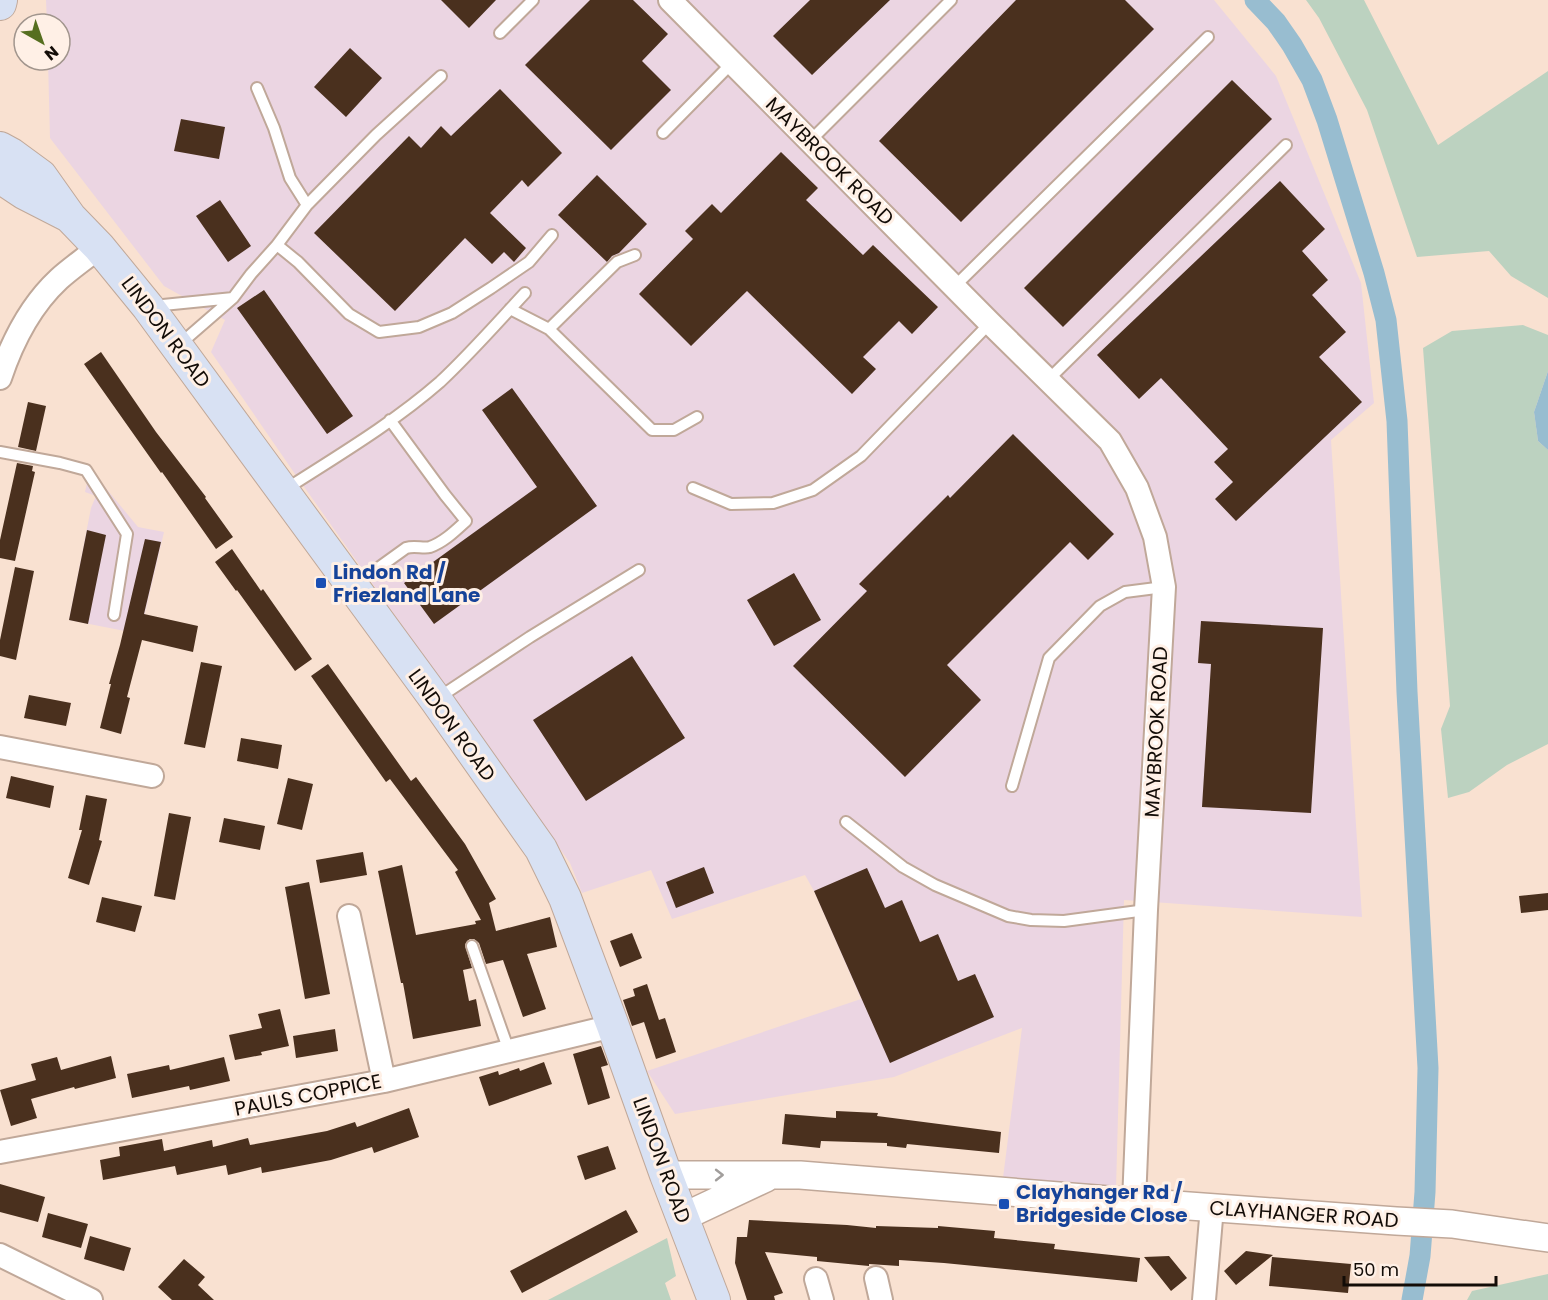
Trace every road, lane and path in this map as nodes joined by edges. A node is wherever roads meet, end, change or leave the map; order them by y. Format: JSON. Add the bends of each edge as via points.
{"nodes":[{"id":1,"x":533,"y":0,"type":"edge"},
{"id":2,"x":670,"y":0,"type":"edge"},
{"id":3,"x":951,"y":0,"type":"edge"},
{"id":4,"x":500,"y":33,"type":"dead end"},
{"id":5,"x":1208,"y":37,"type":"dead end"},
{"id":6,"x":732,"y":63,"type":"junction"},
{"id":7,"x":441,"y":76,"type":"dead end"},
{"id":8,"x":257,"y":88,"type":"dead end"},
{"id":9,"x":663,"y":133,"type":"dead end"},
{"id":10,"x":810,"y":141,"type":"junction"},
{"id":11,"x":1286,"y":145,"type":"dead end"},
{"id":12,"x":0,"y":148,"type":"edge"},
{"id":13,"x":0,"y":177,"type":"edge"},
{"id":14,"x":307,"y":206,"type":"junction"},
{"id":15,"x":70,"y":217,"type":"junction"},
{"id":16,"x":552,"y":235,"type":"dead end"},
{"id":17,"x":277,"y":245,"type":"junction"},
{"id":18,"x":99,"y":247,"type":"junction"},
{"id":19,"x":635,"y":255,"type":"dead end"},
{"id":20,"x":954,"y":287,"type":"junction"},
{"id":21,"x":525,"y":293,"type":"dead end"},
{"id":22,"x":233,"y":298,"type":"junction"},
{"id":23,"x":148,"y":307,"type":"junction"},
{"id":24,"x":510,"y":309,"type":"junction"},
{"id":25,"x":990,"y":323,"type":"junction"},
{"id":26,"x":549,"y":329,"type":"junction"},
{"id":27,"x":178,"y":346,"type":"junction"},
{"id":28,"x":0,"y":378,"type":"edge"},
{"id":29,"x":1048,"y":380,"type":"junction"},
{"id":30,"x":697,"y":417,"type":"dead end"},
{"id":31,"x":390,"y":420,"type":"junction"},
{"id":32,"x":0,"y":452,"type":"edge"},
{"id":33,"x":693,"y":488,"type":"dead end"},
{"id":34,"x":284,"y":491,"type":"junction"},
{"id":35,"x":639,"y":570,"type":"dead end"},
{"id":36,"x":352,"y":586,"type":"junction"},
{"id":37,"x":1164,"y":587,"type":"junction"},
{"id":38,"x":114,"y":615,"type":"dead end"},
{"id":39,"x":436,"y":700,"type":"junction"},
{"id":40,"x":0,"y":747,"type":"edge"},
{"id":41,"x":152,"y":776,"type":"dead end"},
{"id":42,"x":1012,"y":786,"type":"dead end"},
{"id":43,"x":846,"y":822,"type":"dead end"},
{"id":44,"x":1146,"y":909,"type":"junction"},
{"id":45,"x":348,"y":916,"type":"dead end"},
{"id":46,"x":472,"y":946,"type":"dead end"},
{"id":47,"x":613,"y":1026,"type":"junction"},
{"id":48,"x":509,"y":1051,"type":"junction"},
{"id":49,"x":384,"y":1081,"type":"junction"},
{"id":50,"x":0,"y":1152,"type":"edge"},
{"id":51,"x":666,"y":1175,"type":"junction"},
{"id":52,"x":772,"y":1175,"type":"junction"},
{"id":53,"x":1134,"y":1202,"type":"junction"},
{"id":54,"x":1212,"y":1207,"type":"junction"},
{"id":55,"x":683,"y":1217,"type":"junction"},
{"id":56,"x":1548,"y":1238,"type":"edge"},
{"id":57,"x":0,"y":1255,"type":"edge"},
{"id":58,"x":91,"y":1300,"type":"edge"},
{"id":59,"x":714,"y":1300,"type":"edge"},
{"id":60,"x":1204,"y":1300,"type":"edge"}],
"edges":[{"from":1,"to":4,"type":"lane"},
{"from":2,"to":6,"type":"street","name":"MAYBROOK ROAD"},
{"from":3,"to":10,"type":"lane"},
{"from":5,"to":20,"type":"lane"},
{"from":6,"to":9,"type":"lane"},
{"from":6,"to":10,"type":"street","name":"MAYBROOK ROAD"},
{"from":7,"to":14,"type":"lane"},
{"from":8,"to":14,"type":"lane","via":[[290,178]]},
{"from":10,"to":20,"type":"street","name":"MAYBROOK ROAD"},
{"from":11,"to":29,"type":"lane"},
{"from":12,"to":15,"type":"main road","name":"LINDON ROAD","via":[[42,176]]},
{"from":13,"to":15,"type":"main road","name":"LINDON ROAD"},
{"from":14,"to":17,"type":"lane"},
{"from":15,"to":18,"type":"main road","name":"LINDON ROAD"},
{"from":16,"to":17,"type":"lane","via":[[529,262],[452,313],[419,327],[379,332],[349,314]]},
{"from":17,"to":22,"type":"lane"},
{"from":18,"to":23,"type":"main road","name":"LINDON ROAD"},
{"from":18,"to":28,"type":"street","via":[[58,280],[35,306]]},
{"from":19,"to":26,"type":"lane","via":[[617,262]]},
{"from":20,"to":25,"type":"street","name":"MAYBROOK ROAD"},
{"from":21,"to":24,"type":"lane"},
{"from":22,"to":23,"type":"lane"},
{"from":22,"to":27,"type":"lane"},
{"from":23,"to":27,"type":"main road","name":"LINDON ROAD"},
{"from":24,"to":26,"type":"lane"},
{"from":24,"to":31,"type":"lane","via":[[440,381]]},
{"from":25,"to":29,"type":"street","name":"MAYBROOK ROAD"},
{"from":25,"to":33,"type":"lane","via":[[861,456],[813,490],[773,503],[731,504]]},
{"from":26,"to":30,"type":"lane","via":[[652,430],[674,430]]},
{"from":27,"to":34,"type":"main road","name":"LINDON ROAD"},
{"from":29,"to":37,"type":"street","name":"MAYBROOK ROAD","via":[[1110,441],[1137,488],[1155,537]]},
{"from":31,"to":34,"type":"lane"},
{"from":31,"to":36,"type":"lane","via":[[466,521],[428,548],[406,548]]},
{"from":32,"to":38,"type":"lane","via":[[86,470],[127,534]]},
{"from":34,"to":36,"type":"main road","name":"LINDON ROAD"},
{"from":35,"to":39,"type":"lane"},
{"from":36,"to":39,"type":"main road","name":"LINDON ROAD"},
{"from":37,"to":42,"type":"lane","via":[[1125,592],[1100,606],[1048,658]]},
{"from":37,"to":44,"type":"street","name":"MAYBROOK ROAD"},
{"from":39,"to":47,"type":"main road","name":"LINDON ROAD","via":[[541,849]]},
{"from":40,"to":41,"type":"street"},
{"from":43,"to":44,"type":"lane","via":[[903,867],[1008,916],[1064,921]]},
{"from":44,"to":53,"type":"street","name":"MAYBROOK ROAD"},
{"from":45,"to":49,"type":"street"},
{"from":46,"to":48,"type":"lane"},
{"from":47,"to":48,"type":"street","name":"PAULS COPPICE"},
{"from":47,"to":51,"type":"main road","name":"LINDON ROAD"},
{"from":48,"to":49,"type":"street","name":"PAULS COPPICE"},
{"from":49,"to":50,"type":"street","name":"PAULS COPPICE"},
{"from":51,"to":52,"type":"street","name":"CLAYHANGER ROAD","one_way":true},
{"from":51,"to":55,"type":"main road","name":"LINDON ROAD"},
{"from":52,"to":53,"type":"street","name":"CLAYHANGER ROAD"},
{"from":52,"to":55,"type":"street","name":"CLAYHANGER ROAD"},
{"from":53,"to":54,"type":"street","name":"CLAYHANGER ROAD"},
{"from":54,"to":56,"type":"street","name":"CLAYHANGER ROAD","via":[[1452,1224]]},
{"from":54,"to":60,"type":"street"},
{"from":55,"to":59,"type":"main road","name":"LINDON ROAD"},
{"from":57,"to":58,"type":"street"}]}
